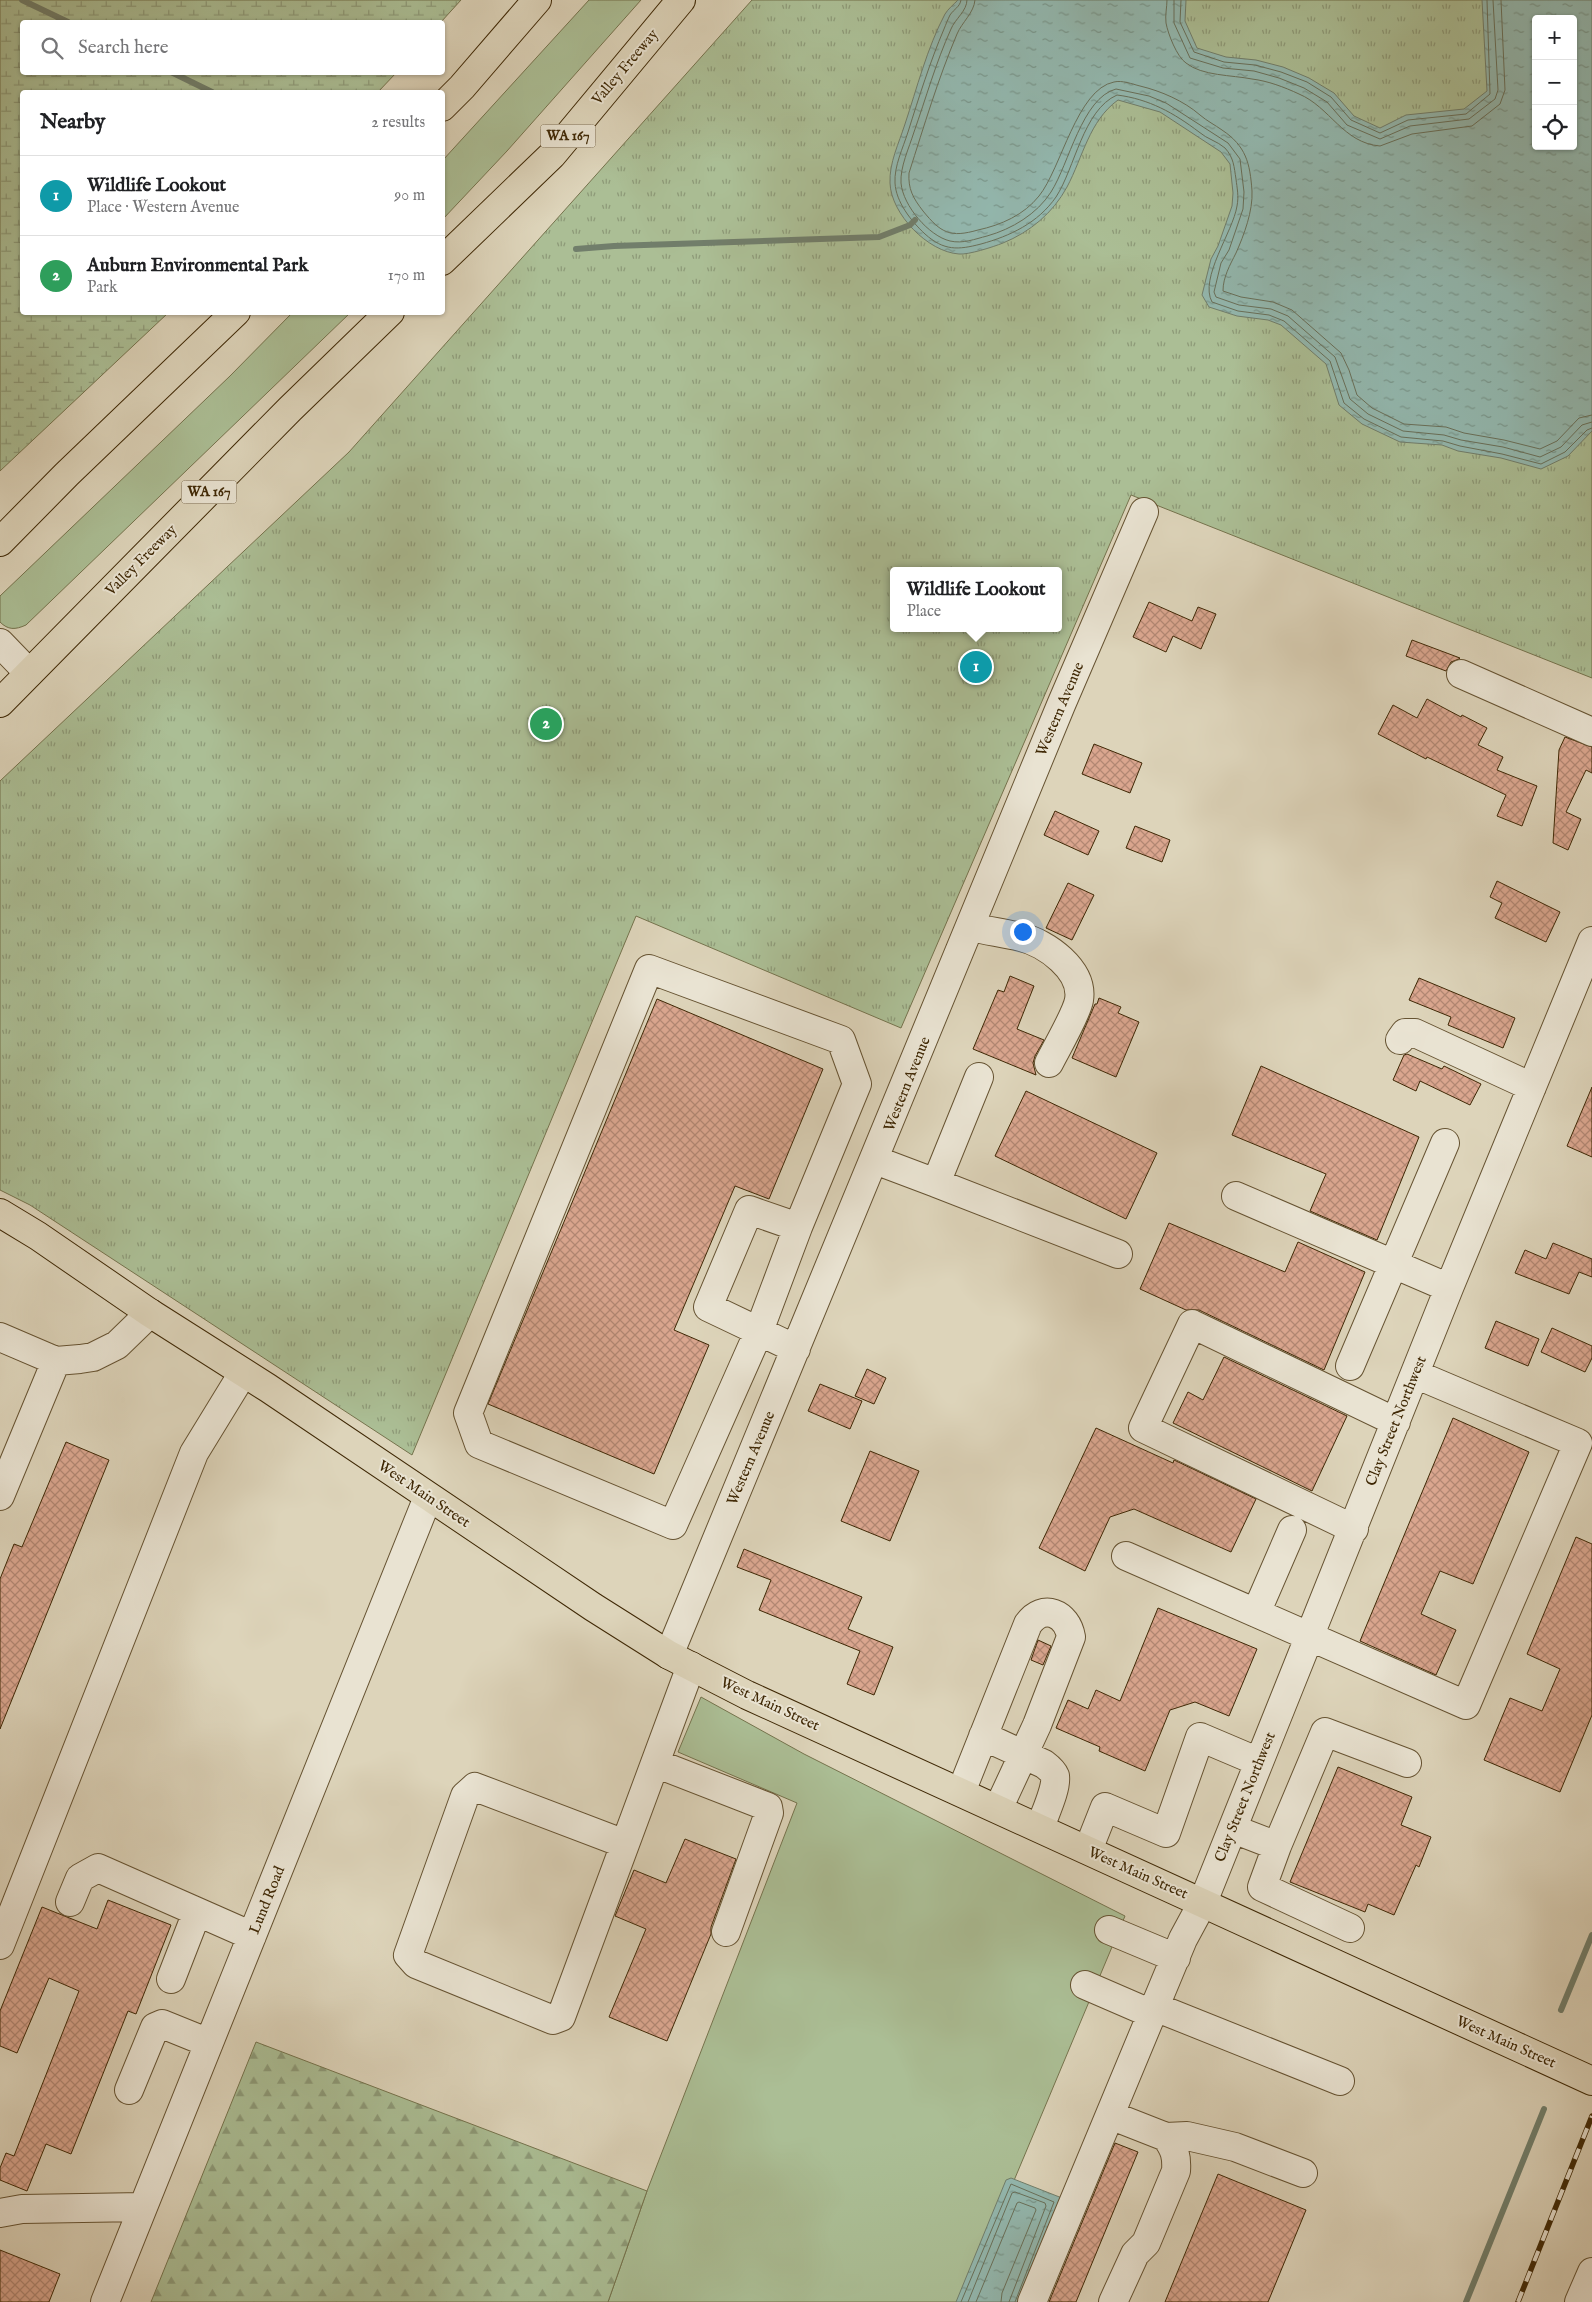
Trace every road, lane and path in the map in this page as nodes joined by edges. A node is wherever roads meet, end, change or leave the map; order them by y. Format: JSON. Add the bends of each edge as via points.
{"nodes":[{"id":1,"x":537,"y":0,"type":"edge"},
{"id":2,"x":681,"y":0,"type":"edge"},
{"id":3,"x":445,"y":103,"type":"edge"},
{"id":4,"x":445,"y":258,"type":"edge"},
{"id":5,"x":233,"y":315,"type":"edge"},
{"id":6,"x":387,"y":315,"type":"edge"},
{"id":7,"x":1144,"y":512,"type":"dead end"},
{"id":8,"x":0,"y":542,"type":"edge"},
{"id":9,"x":0,"y":643,"type":"edge"},
{"id":10,"x":30,"y":673,"type":"junction"},
{"id":11,"x":1462,"y":674,"type":"dead end"},
{"id":12,"x":0,"y":703,"type":"edge"},
{"id":13,"x":1592,"y":732,"type":"edge"},
{"id":14,"x":971,"y":927,"type":"junction"},
{"id":15,"x":1592,"y":941,"type":"edge"},
{"id":16,"x":1400,"y":1040,"type":"dead end"},
{"id":17,"x":1049,"y":1063,"type":"dead end"},
{"id":18,"x":978,"y":1077,"type":"dead end"},
{"id":19,"x":1532,"y":1086,"type":"junction"},
{"id":20,"x":1445,"y":1143,"type":"dead end"},
{"id":21,"x":875,"y":1160,"type":"junction"},
{"id":22,"x":936,"y":1183,"type":"junction"},
{"id":23,"x":1236,"y":1196,"type":"dead end"},
{"id":24,"x":0,"y":1213,"type":"edge"},
{"id":25,"x":798,"y":1227,"type":"junction"},
{"id":26,"x":1118,"y":1254,"type":"dead end"},
{"id":27,"x":1394,"y":1265,"type":"junction"},
{"id":28,"x":1449,"y":1288,"type":"junction"},
{"id":29,"x":150,"y":1313,"type":"junction"},
{"id":30,"x":759,"y":1331,"type":"junction"},
{"id":31,"x":0,"y":1337,"type":"edge"},
{"id":32,"x":796,"y":1349,"type":"junction"},
{"id":33,"x":56,"y":1361,"type":"junction"},
{"id":34,"x":1350,"y":1366,"type":"dead end"},
{"id":35,"x":244,"y":1373,"type":"junction"},
{"id":36,"x":1415,"y":1374,"type":"junction"},
{"id":37,"x":1396,"y":1422,"type":"junction"},
{"id":38,"x":0,"y":1496,"type":"edge"},
{"id":39,"x":428,"y":1497,"type":"junction"},
{"id":40,"x":1354,"y":1528,"type":"junction"},
{"id":41,"x":1292,"y":1530,"type":"dead end"},
{"id":42,"x":1126,"y":1556,"type":"dead end"},
{"id":43,"x":1256,"y":1612,"type":"junction"},
{"id":44,"x":1311,"y":1636,"type":"junction"},
{"id":45,"x":680,"y":1661,"type":"junction"},
{"id":46,"x":983,"y":1736,"type":"junction"},
{"id":47,"x":1023,"y":1754,"type":"junction"},
{"id":48,"x":1260,"y":1762,"type":"junction"},
{"id":49,"x":655,"y":1763,"type":"junction"},
{"id":50,"x":1407,"y":1763,"type":"dead end"},
{"id":51,"x":961,"y":1792,"type":"junction"},
{"id":52,"x":998,"y":1809,"type":"junction"},
{"id":53,"x":1040,"y":1828,"type":"junction"},
{"id":54,"x":1233,"y":1829,"type":"junction"},
{"id":55,"x":625,"y":1844,"type":"junction"},
{"id":56,"x":1277,"y":1846,"type":"junction"},
{"id":57,"x":1088,"y":1850,"type":"junction"},
{"id":58,"x":70,"y":1902,"type":"dead end"},
{"id":59,"x":1203,"y":1902,"type":"junction"},
{"id":60,"x":197,"y":1912,"type":"junction"},
{"id":61,"x":1350,"y":1928,"type":"dead end"},
{"id":62,"x":1109,"y":1930,"type":"dead end"},
{"id":63,"x":726,"y":1932,"type":"dead end"},
{"id":64,"x":252,"y":1936,"type":"junction"},
{"id":65,"x":0,"y":1945,"type":"edge"},
{"id":66,"x":1176,"y":1958,"type":"junction"},
{"id":67,"x":171,"y":1979,"type":"dead end"},
{"id":68,"x":1085,"y":1985,"type":"dead end"},
{"id":69,"x":1153,"y":2011,"type":"junction"},
{"id":70,"x":209,"y":2043,"type":"junction"},
{"id":71,"x":1340,"y":2081,"type":"dead end"},
{"id":72,"x":1592,"y":2081,"type":"edge"},
{"id":73,"x":129,"y":2090,"type":"dead end"},
{"id":74,"x":1110,"y":2115,"type":"junction"},
{"id":75,"x":1166,"y":2137,"type":"junction"},
{"id":76,"x":1303,"y":2173,"type":"dead end"},
{"id":77,"x":144,"y":2207,"type":"junction"},
{"id":78,"x":0,"y":2213,"type":"edge"},
{"id":79,"x":1592,"y":2272,"type":"edge"},
{"id":80,"x":105,"y":2302,"type":"edge"},
{"id":81,"x":1032,"y":2302,"type":"edge"},
{"id":82,"x":1113,"y":2302,"type":"edge"},
{"id":83,"x":1579,"y":2302,"type":"edge"}],
"edges":[{"from":1,"to":3,"type":"main road"},
{"from":2,"to":4,"type":"main road","name":"Valley Freeway","number":"WA 167","via":[[552,155]]},
{"from":5,"to":8,"type":"main road"},
{"from":6,"to":10,"type":"main road","name":"Valley Freeway","number":"WA 167"},
{"from":7,"to":14,"type":"street","name":"Western Avenue"},
{"from":9,"to":10,"type":"street"},
{"from":10,"to":12,"type":"main road","name":"Valley Freeway","number":"WA 167"},
{"from":11,"to":13,"type":"street"},
{"from":14,"to":17,"type":"street","via":[[1022,937],[1052,952],[1070,967],[1079,985],[1079,1001]]},
{"from":14,"to":21,"type":"street","name":"Western Avenue"},
{"from":15,"to":19,"type":"street","name":"Clay Street Northwest"},
{"from":16,"to":19,"type":"street","via":[[1405,1033],[1416,1033]]},
{"from":18,"to":22,"type":"street"},
{"from":19,"to":28,"type":"street","name":"Clay Street Northwest"},
{"from":20,"to":27,"type":"street"},
{"from":21,"to":22,"type":"street"},
{"from":21,"to":32,"type":"street","name":"Western Avenue"},
{"from":22,"to":26,"type":"street"},
{"from":23,"to":27,"type":"street"},
{"from":24,"to":29,"type":"main road","name":"West Main Street"},
{"from":25,"to":30,"type":"street"},
{"from":25,"to":30,"type":"street","via":[[749,1210],[708,1307]]},
{"from":25,"to":30,"type":"street","via":[[858,1084],[841,1040],[649,969],[468,1413],[479,1444],[673,1525]]},
{"from":27,"to":28,"type":"street"},
{"from":27,"to":34,"type":"street"},
{"from":28,"to":36,"type":"street","name":"Clay Street Northwest"},
{"from":29,"to":33,"type":"street","via":[[128,1336],[104,1352],[93,1357]]},
{"from":29,"to":35,"type":"main road","name":"West Main Street"},
{"from":30,"to":32,"type":"street"},
{"from":31,"to":33,"type":"street"},
{"from":32,"to":45,"type":"street","name":"Western Avenue"},
{"from":33,"to":38,"type":"street"},
{"from":35,"to":39,"type":"main road","name":"West Main Street"},
{"from":35,"to":65,"type":"street","via":[[194,1453]]},
{"from":36,"to":37,"type":"street","name":"Clay Street Northwest"},
{"from":36,"to":44,"type":"street","via":[[1578,1443],[1466,1705]]},
{"from":37,"to":40,"type":"street","name":"Clay Street Northwest"},
{"from":37,"to":40,"type":"street","via":[[1192,1324],[1142,1428]]},
{"from":39,"to":45,"type":"main road","name":"West Main Street"},
{"from":39,"to":64,"type":"street","name":"Lund Road"},
{"from":40,"to":44,"type":"street","name":"Clay Street Northwest"},
{"from":41,"to":43,"type":"street"},
{"from":42,"to":43,"type":"street"},
{"from":43,"to":44,"type":"street"},
{"from":44,"to":48,"type":"street","name":"Clay Street Northwest"},
{"from":45,"to":49,"type":"street","name":"Western Avenue"},
{"from":45,"to":51,"type":"main road","name":"West Main Street","via":[[747,1695]]},
{"from":46,"to":47,"type":"street"},
{"from":46,"to":47,"type":"street","via":[[1028,1624],[1041,1612],[1052,1613],[1063,1618],[1070,1627],[1071,1637]]},
{"from":46,"to":51,"type":"street"},
{"from":47,"to":52,"type":"street"},
{"from":47,"to":53,"type":"street","via":[[1044,1764],[1055,1777]]},
{"from":48,"to":54,"type":"street","name":"Clay Street Northwest"},
{"from":48,"to":57,"type":"street","via":[[1200,1737],[1166,1833],[1105,1807]]},
{"from":49,"to":55,"type":"street","name":"Western Avenue"},
{"from":49,"to":63,"type":"street","via":[[768,1807],[770,1813]]},
{"from":50,"to":56,"type":"street","via":[[1325,1732]]},
{"from":51,"to":52,"type":"main road","name":"West Main Street"},
{"from":52,"to":53,"type":"main road","name":"West Main Street"},
{"from":53,"to":57,"type":"main road","name":"West Main Street"},
{"from":54,"to":56,"type":"street"},
{"from":54,"to":59,"type":"street","name":"Clay Street Northwest"},
{"from":55,"to":55,"type":"street","name":"Western Avenue","via":[[561,2017],[553,2020],[416,1964],[408,1955],[465,1796],[475,1787]]},
{"from":56,"to":61,"type":"street","via":[[1262,1887]]},
{"from":57,"to":59,"type":"main road","name":"West Main Street"},
{"from":58,"to":60,"type":"street","via":[[80,1878],[98,1868]]},
{"from":59,"to":66,"type":"street","name":"Clay Street Northwest"},
{"from":59,"to":72,"type":"main road","name":"West Main Street"},
{"from":60,"to":64,"type":"street"},
{"from":60,"to":67,"type":"street"},
{"from":62,"to":66,"type":"street"},
{"from":64,"to":70,"type":"street","name":"Lund Road"},
{"from":66,"to":69,"type":"street","name":"Clay Street Northwest"},
{"from":68,"to":69,"type":"street"},
{"from":69,"to":71,"type":"street"},
{"from":69,"to":74,"type":"street","name":"Clay Street Northwest"},
{"from":70,"to":73,"type":"street","via":[[162,2024],[155,2027]]},
{"from":70,"to":77,"type":"street","name":"Lund Road"},
{"from":74,"to":75,"type":"street"},
{"from":74,"to":81,"type":"street","name":"Clay Street Northwest"},
{"from":75,"to":76,"type":"street","via":[[1187,2136],[1235,2147]]},
{"from":75,"to":82,"type":"street","via":[[1177,2158],[1176,2171],[1146,2243],[1131,2261]]},
{"from":77,"to":78,"type":"street","via":[[22,2209]]},
{"from":77,"to":80,"type":"street","name":"Lund Road"},
{"from":79,"to":83,"type":"street"}]}
